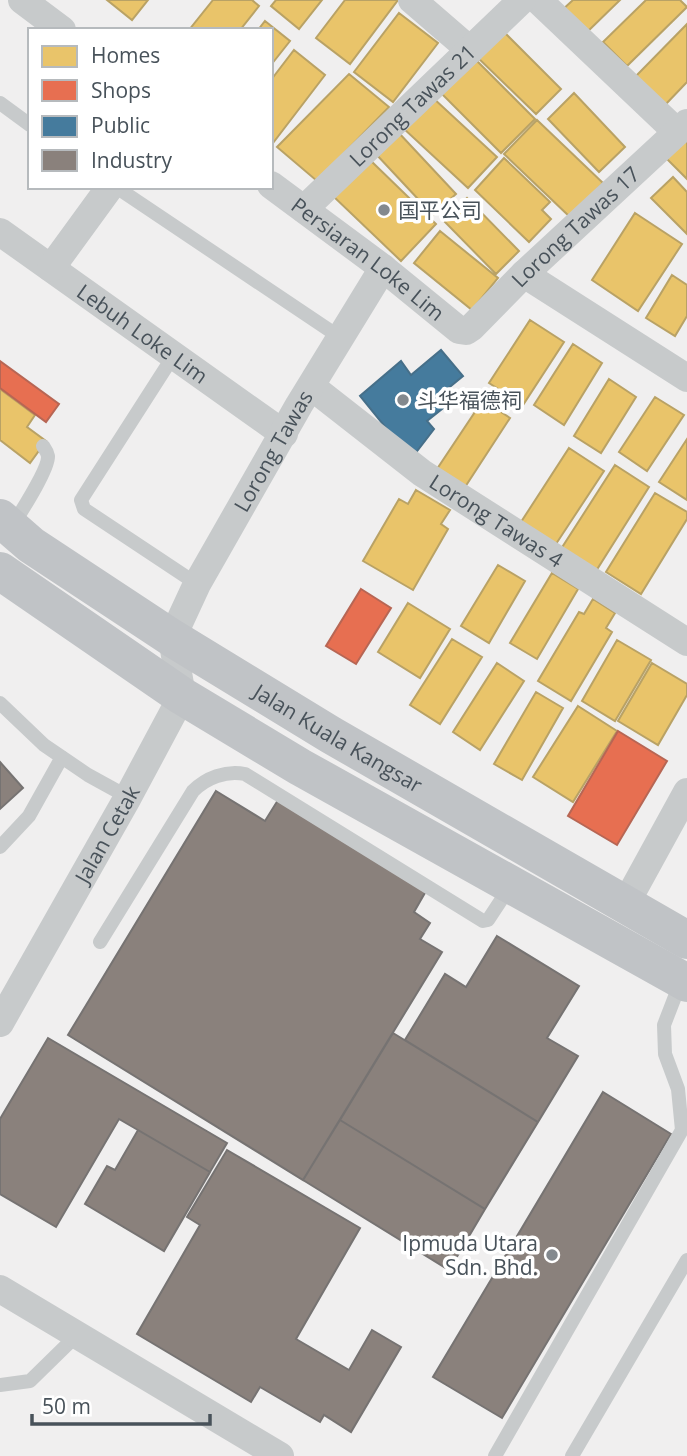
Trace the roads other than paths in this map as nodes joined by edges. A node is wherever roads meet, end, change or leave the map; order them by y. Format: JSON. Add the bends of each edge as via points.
{"nodes":[{"id":1,"x":22,"y":0,"type":"edge"},
{"id":2,"x":412,"y":0,"type":"edge"},
{"id":3,"x":522,"y":0,"type":"edge"},
{"id":4,"x":538,"y":0,"type":"edge"},
{"id":5,"x":59,"y":28,"type":"edge"},
{"id":6,"x":470,"y":50,"type":"junction"},
{"id":7,"x":0,"y":103,"type":"edge"},
{"id":8,"x":28,"y":124,"type":"edge"},
{"id":9,"x":682,"y":128,"type":"edge"},
{"id":10,"x":273,"y":186,"type":"edge"},
{"id":11,"x":109,"y":189,"type":"edge"},
{"id":12,"x":120,"y":189,"type":"edge"},
{"id":13,"x":304,"y":209,"type":"junction"},
{"id":14,"x":0,"y":232,"type":"edge"},
{"id":15,"x":51,"y":268,"type":"junction"},
{"id":16,"x":383,"y":268,"type":"junction"},
{"id":17,"x":524,"y":274,"type":"junction"},
{"id":18,"x":466,"y":331,"type":"joint"},
{"id":19,"x":341,"y":338,"type":"junction"},
{"id":20,"x":174,"y":355,"type":"junction"},
{"id":21,"x":687,"y":378,"type":"edge"},
{"id":22,"x":312,"y":387,"type":"junction"},
{"id":23,"x":284,"y":434,"type":"junction"},
{"id":24,"x":43,"y":446,"type":"dead end"},
{"id":25,"x":6,"y":523,"type":"edge"},
{"id":26,"x":0,"y":571,"type":"edge"},
{"id":27,"x":197,"y":584,"type":"junction"},
{"id":28,"x":172,"y":638,"type":"junction"},
{"id":29,"x":687,"y":642,"type":"edge"},
{"id":30,"x":182,"y":696,"type":"junction"},
{"id":31,"x":0,"y":703,"type":"edge"},
{"id":32,"x":62,"y":757,"type":"junction"},
{"id":33,"x":687,"y":792,"type":"edge"},
{"id":34,"x":128,"y":797,"type":"junction"},
{"id":35,"x":0,"y":847,"type":"edge"},
{"id":36,"x":512,"y":884,"type":"junction"},
{"id":37,"x":625,"y":905,"type":"junction"},
{"id":38,"x":687,"y":940,"type":"edge"},
{"id":39,"x":100,"y":942,"type":"dead end"},
{"id":40,"x":684,"y":981,"type":"edge"},
{"id":41,"x":0,"y":1023,"type":"edge"},
{"id":42,"x":687,"y":1260,"type":"edge"},
{"id":43,"x":0,"y":1289,"type":"edge"},
{"id":44,"x":77,"y":1335,"type":"junction"},
{"id":45,"x":0,"y":1385,"type":"edge"},
{"id":46,"x":280,"y":1456,"type":"edge"},
{"id":47,"x":495,"y":1456,"type":"edge"},
{"id":48,"x":572,"y":1456,"type":"edge"}],
"edges":[{"from":1,"to":5,"type":"street"},
{"from":2,"to":6,"type":"street"},
{"from":3,"to":6,"type":"street","name":"Lorong Tawas 21"},
{"from":4,"to":9,"type":"street"},
{"from":6,"to":13,"type":"street","name":"Lorong Tawas 21"},
{"from":7,"to":8,"type":"lane"},
{"from":9,"to":17,"type":"street","name":"Lorong Tawas 17"},
{"from":10,"to":13,"type":"street","name":"Persiaran Loke Lim"},
{"from":11,"to":15,"type":"street"},
{"from":12,"to":19,"type":"lane"},
{"from":13,"to":16,"type":"street","name":"Persiaran Loke Lim"},
{"from":14,"to":15,"type":"street","name":"Lebuh Loke Lim"},
{"from":15,"to":20,"type":"street","name":"Lebuh Loke Lim"},
{"from":16,"to":18,"type":"street","name":"Persiaran Loke Lim"},
{"from":16,"to":19,"type":"street","name":"Lorong Tawas"},
{"from":17,"to":18,"type":"street","name":"Lorong Tawas 17"},
{"from":17,"to":21,"type":"street"},
{"from":19,"to":22,"type":"street","name":"Lorong Tawas"},
{"from":20,"to":23,"type":"street","name":"Lebuh Loke Lim"},
{"from":20,"to":27,"type":"lane","via":[[81,500],[84,509]]},
{"from":22,"to":23,"type":"street","name":"Lorong Tawas"},
{"from":22,"to":29,"type":"street","name":"Lorong Tawas 4","via":[[422,474]]},
{"from":23,"to":27,"type":"street","name":"Lorong Tawas"},
{"from":24,"to":25,"type":"lane","via":[[48,460],[30,499]]},
{"from":25,"to":28,"type":"highway","name":"Jalan Kuala Kangsar","via":[[31,545]]},
{"from":26,"to":30,"type":"highway","name":"Jalan Kuala Kangsar"},
{"from":27,"to":28,"type":"street","name":"Lorong Tawas"},
{"from":28,"to":30,"type":"street"},
{"from":28,"to":37,"type":"highway","name":"Jalan Kuala Kangsar"},
{"from":30,"to":34,"type":"street","name":"Jalan Cetak"},
{"from":30,"to":36,"type":"highway","name":"Jalan Kuala Kangsar"},
{"from":31,"to":32,"type":"lane"},
{"from":32,"to":34,"type":"lane"},
{"from":32,"to":35,"type":"lane","via":[[29,816]]},
{"from":33,"to":37,"type":"street"},
{"from":34,"to":41,"type":"street","name":"Jalan Cetak"},
{"from":36,"to":39,"type":"lane","via":[[483,921],[245,774],[228,773],[193,791]]},
{"from":36,"to":40,"type":"highway","name":"Jalan Kuala Kangsar"},
{"from":37,"to":38,"type":"highway","name":"Jalan Kuala Kangsar"},
{"from":40,"to":47,"type":"lane","via":[[664,1025],[665,1054],[678,1088],[682,1130]]},
{"from":42,"to":48,"type":"lane"},
{"from":43,"to":44,"type":"street"},
{"from":44,"to":45,"type":"lane","via":[[30,1381]]},
{"from":44,"to":46,"type":"street"}]}
